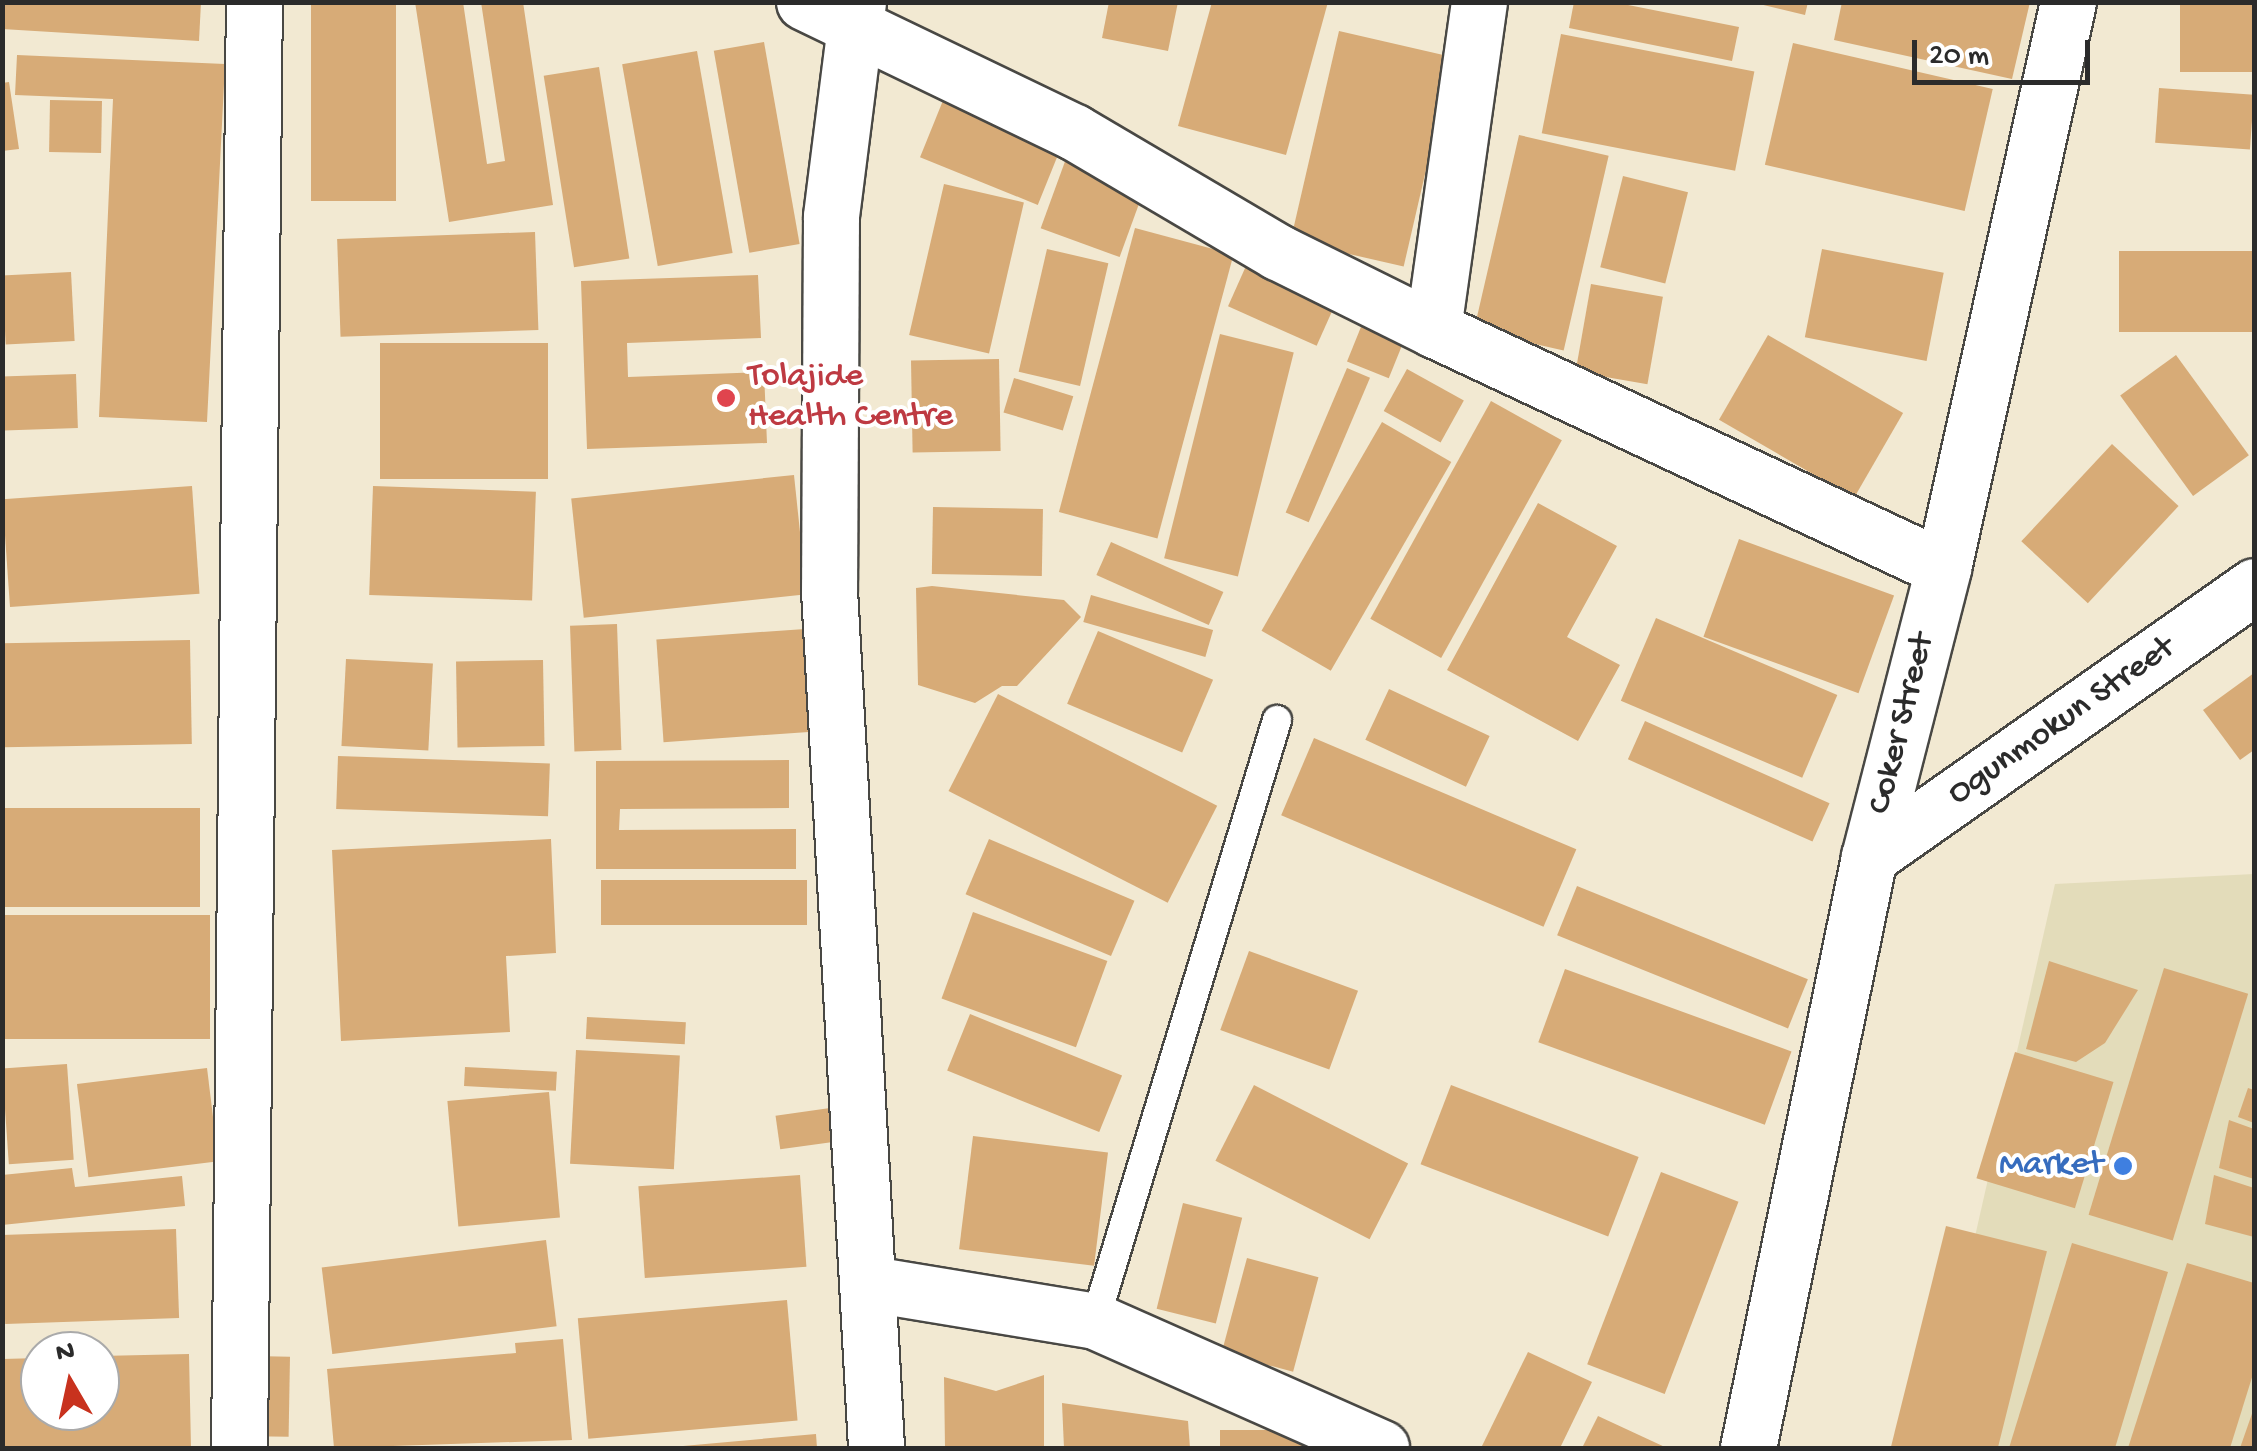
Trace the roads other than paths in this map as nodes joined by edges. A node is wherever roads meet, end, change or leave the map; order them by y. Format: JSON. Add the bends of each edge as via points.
{"nodes":[{"id":1,"x":254,"y":2,"type":"edge"},
{"id":2,"x":804,"y":2,"type":"edge"},
{"id":3,"x":1479,"y":2,"type":"edge"},
{"id":4,"x":2068,"y":2,"type":"edge"},
{"id":5,"x":858,"y":17,"type":"edge"},
{"id":6,"x":1433,"y":329,"type":"junction"},
{"id":7,"x":1943,"y":568,"type":"junction"},
{"id":8,"x":2254,"y":586,"type":"edge"},
{"id":9,"x":1277,"y":720,"type":"dead end"},
{"id":10,"x":1870,"y":857,"type":"junction"},
{"id":11,"x":872,"y":1284,"type":"junction"},
{"id":12,"x":1095,"y":1320,"type":"junction"},
{"id":13,"x":239,"y":1448,"type":"edge"},
{"id":14,"x":876,"y":1448,"type":"edge"},
{"id":15,"x":1381,"y":1448,"type":"edge"},
{"id":16,"x":1748,"y":1448,"type":"edge"}],
"edges":[{"from":1,"to":13,"type":"street"},
{"from":2,"to":5,"type":"street"},
{"from":3,"to":6,"type":"street"},
{"from":4,"to":7,"type":"street","name":"Coker Street"},
{"from":5,"to":6,"type":"street","via":[[1074,132],[1278,252]]},
{"from":5,"to":11,"type":"street","via":[[831,218],[829,570]]},
{"from":6,"to":7,"type":"street"},
{"from":7,"to":10,"type":"street","name":"Coker Street"},
{"from":8,"to":10,"type":"street","name":"Ogunmokun Street"},
{"from":9,"to":12,"type":"lane"},
{"from":10,"to":16,"type":"street","name":"Coker Street"},
{"from":11,"to":12,"type":"street"},
{"from":11,"to":14,"type":"street"},
{"from":12,"to":15,"type":"street"}]}
